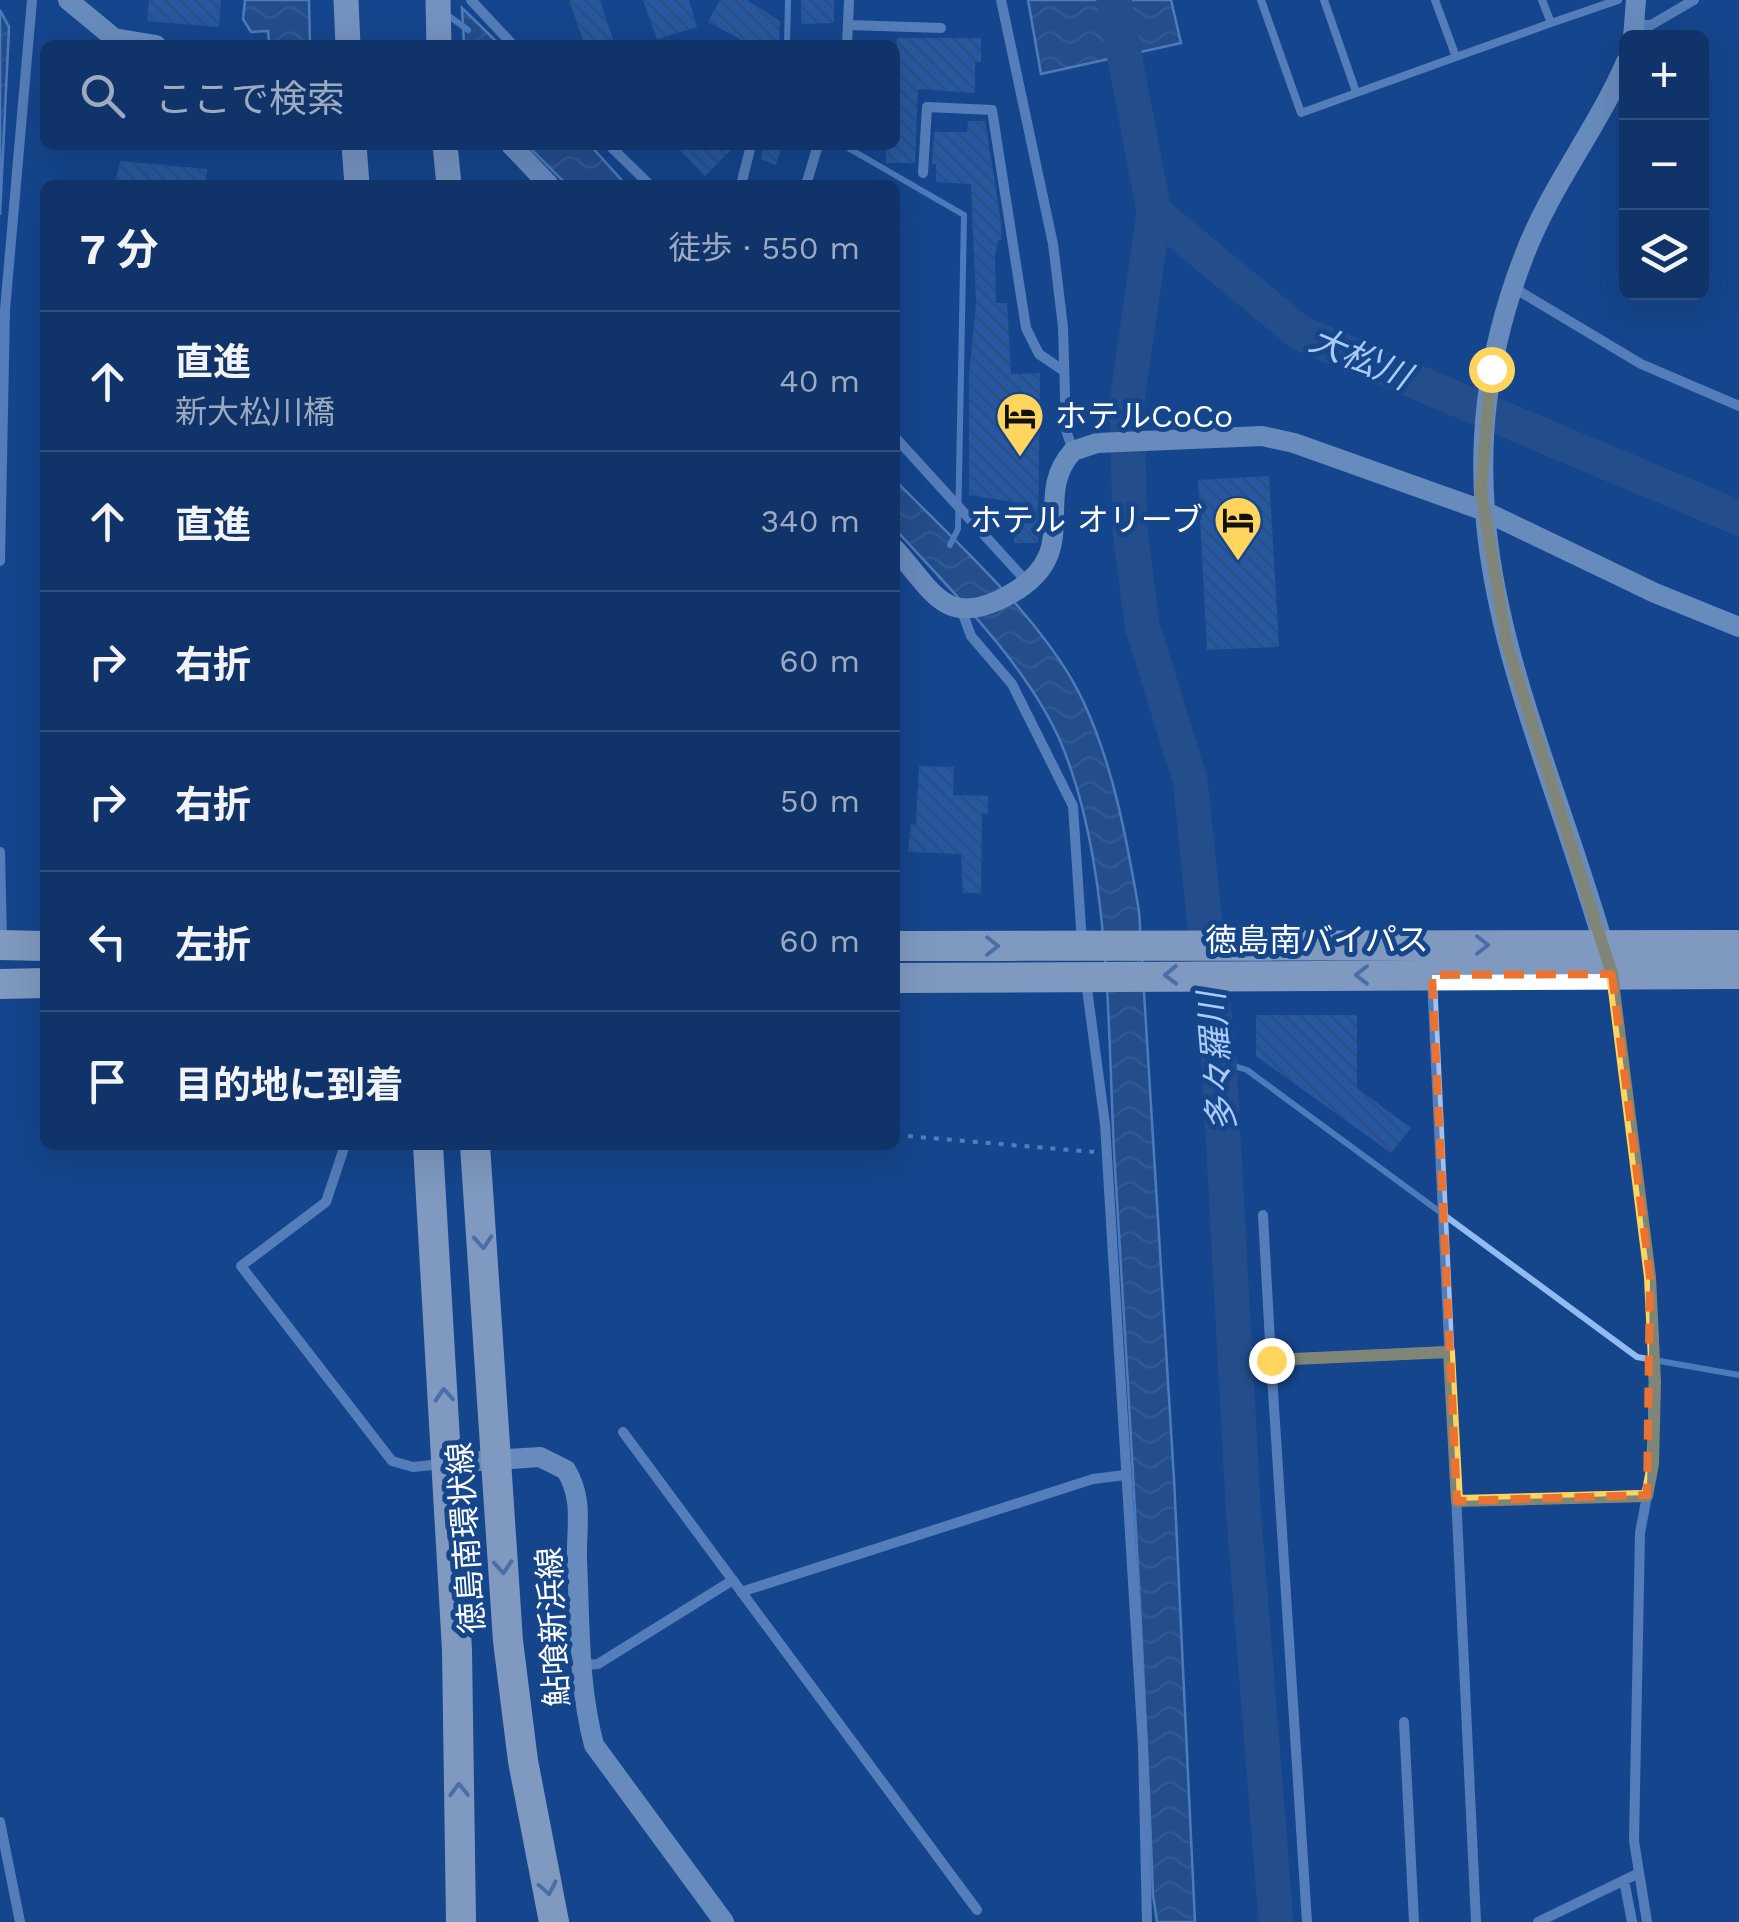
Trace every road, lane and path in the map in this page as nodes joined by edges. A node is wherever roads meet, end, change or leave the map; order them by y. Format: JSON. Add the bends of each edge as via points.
{"nodes":[{"id":1,"x":32,"y":0,"type":"edge"},
{"id":2,"x":68,"y":0,"type":"edge"},
{"id":3,"x":346,"y":0,"type":"edge"},
{"id":4,"x":438,"y":0,"type":"edge"},
{"id":5,"x":471,"y":0,"type":"edge"},
{"id":6,"x":849,"y":0,"type":"edge"},
{"id":7,"x":998,"y":0,"type":"edge"},
{"id":8,"x":1261,"y":0,"type":"edge"},
{"id":9,"x":1324,"y":0,"type":"edge"},
{"id":10,"x":1435,"y":0,"type":"edge"},
{"id":11,"x":1542,"y":0,"type":"edge"},
{"id":12,"x":1618,"y":0,"type":"edge"},
{"id":13,"x":1636,"y":0,"type":"edge"},
{"id":14,"x":1694,"y":0,"type":"edge"},
{"id":15,"x":1551,"y":23,"type":"junction"},
{"id":16,"x":849,"y":25,"type":"junction"},
{"id":17,"x":940,"y":28,"type":"dead end"},
{"id":18,"x":1634,"y":30,"type":"edge"},
{"id":19,"x":1636,"y":30,"type":"edge"},
{"id":20,"x":126,"y":40,"type":"edge"},
{"id":21,"x":348,"y":40,"type":"edge"},
{"id":22,"x":439,"y":40,"type":"edge"},
{"id":23,"x":508,"y":40,"type":"edge"},
{"id":24,"x":848,"y":40,"type":"edge"},
{"id":25,"x":1456,"y":56,"type":"junction"},
{"id":26,"x":1619,"y":79,"type":"edge"},
{"id":27,"x":1356,"y":92,"type":"junction"},
{"id":28,"x":354,"y":150,"type":"edge"},
{"id":29,"x":446,"y":150,"type":"edge"},
{"id":30,"x":516,"y":150,"type":"edge"},
{"id":31,"x":613,"y":150,"type":"edge"},
{"id":32,"x":750,"y":150,"type":"edge"},
{"id":33,"x":816,"y":150,"type":"edge"},
{"id":34,"x":923,"y":173,"type":"dead end"},
{"id":35,"x":357,"y":180,"type":"edge"},
{"id":36,"x":449,"y":180,"type":"edge"},
{"id":37,"x":544,"y":180,"type":"edge"},
{"id":38,"x":645,"y":180,"type":"edge"},
{"id":39,"x":741,"y":180,"type":"edge"},
{"id":40,"x":808,"y":180,"type":"edge"},
{"id":41,"x":1510,"y":296,"type":"junction"},
{"id":42,"x":1064,"y":371,"type":"junction"},
{"id":43,"x":1739,"y":406,"type":"edge"},
{"id":44,"x":900,"y":443,"type":"edge"},
{"id":45,"x":1072,"y":450,"type":"junction"},
{"id":46,"x":1482,"y":501,"type":"junction"},
{"id":47,"x":900,"y":554,"type":"edge"},
{"id":48,"x":0,"y":561,"type":"edge"},
{"id":49,"x":1022,"y":587,"type":"junction"},
{"id":50,"x":968,"y":611,"type":"junction"},
{"id":51,"x":1739,"y":627,"type":"edge"},
{"id":52,"x":0,"y":852,"type":"edge"},
{"id":53,"x":1739,"y":945,"type":"edge"},
{"id":54,"x":1,"y":946,"type":"edge"},
{"id":55,"x":40,"y":946,"type":"edge"},
{"id":56,"x":900,"y":946,"type":"edge"},
{"id":57,"x":1247,"y":959,"type":"junction"},
{"id":58,"x":1089,"y":960,"type":"junction"},
{"id":59,"x":1608,"y":960,"type":"junction"},
{"id":60,"x":1739,"y":974,"type":"edge"},
{"id":61,"x":1432,"y":975,"type":"junction"},
{"id":62,"x":900,"y":978,"type":"edge"},
{"id":63,"x":40,"y":983,"type":"edge"},
{"id":64,"x":0,"y":984,"type":"edge"},
{"id":65,"x":900,"y":1135,"type":"edge"},
{"id":66,"x":343,"y":1150,"type":"edge"},
{"id":67,"x":428,"y":1150,"type":"edge"},
{"id":68,"x":476,"y":1150,"type":"edge"},
{"id":69,"x":1104,"y":1153,"type":"junction"},
{"id":70,"x":1263,"y":1215,"type":"dead end"},
{"id":71,"x":1449,"y":1352,"type":"junction"},
{"id":72,"x":1271,"y":1360,"type":"junction"},
{"id":73,"x":623,"y":1432,"type":"dead end"},
{"id":74,"x":495,"y":1458,"type":"junction"},
{"id":75,"x":448,"y":1463,"type":"junction"},
{"id":76,"x":1124,"y":1475,"type":"junction"},
{"id":77,"x":1647,"y":1496,"type":"junction"},
{"id":78,"x":1457,"y":1501,"type":"junction"},
{"id":79,"x":733,"y":1580,"type":"junction"},
{"id":80,"x":741,"y":1592,"type":"junction"},
{"id":81,"x":581,"y":1665,"type":"junction"},
{"id":82,"x":1404,"y":1722,"type":"dead end"},
{"id":83,"x":0,"y":1822,"type":"edge"},
{"id":84,"x":1637,"y":1874,"type":"junction"},
{"id":85,"x":1624,"y":1880,"type":"junction"},
{"id":86,"x":976,"y":1910,"type":"dead end"},
{"id":87,"x":20,"y":1922,"type":"edge"},
{"id":88,"x":461,"y":1922,"type":"edge"},
{"id":89,"x":554,"y":1922,"type":"edge"},
{"id":90,"x":724,"y":1922,"type":"edge"},
{"id":91,"x":1147,"y":1922,"type":"edge"},
{"id":92,"x":1307,"y":1922,"type":"edge"},
{"id":93,"x":1414,"y":1922,"type":"edge"},
{"id":94,"x":1476,"y":1922,"type":"edge"},
{"id":95,"x":1538,"y":1922,"type":"edge"},
{"id":96,"x":1632,"y":1922,"type":"edge"},
{"id":97,"x":1647,"y":1922,"type":"edge"}],
"edges":[{"from":1,"to":48,"type":"street","via":[[5,310]]},
{"from":2,"to":20,"type":"street","via":[[114,38]]},
{"from":3,"to":21,"type":"main road"},
{"from":4,"to":22,"type":"main road"},
{"from":5,"to":23,"type":"street"},
{"from":6,"to":16,"type":"street"},
{"from":7,"to":42,"type":"street","via":[[1052,244]]},
{"from":8,"to":27,"type":"lane","via":[[1301,114]]},
{"from":9,"to":27,"type":"lane"},
{"from":10,"to":25,"type":"lane"},
{"from":11,"to":15,"type":"lane"},
{"from":12,"to":15,"type":"lane"},
{"from":13,"to":18,"type":"street"},
{"from":14,"to":19,"type":"street"},
{"from":15,"to":25,"type":"lane"},
{"from":16,"to":17,"type":"street"},
{"from":16,"to":24,"type":"street"},
{"from":25,"to":27,"type":"lane"},
{"from":26,"to":41,"type":"street","via":[[1555,189]]},
{"from":28,"to":35,"type":"main road"},
{"from":29,"to":36,"type":"main road"},
{"from":30,"to":37,"type":"street"},
{"from":31,"to":38,"type":"street"},
{"from":32,"to":39,"type":"street"},
{"from":33,"to":40,"type":"street"},
{"from":34,"to":42,"type":"street","via":[[926,107],[992,110],[1026,328],[1039,354]]},
{"from":41,"to":43,"type":"street"},
{"from":41,"to":46,"type":"street","via":[[1491,369]]},
{"from":42,"to":45,"type":"street"},
{"from":44,"to":49,"type":"street"},
{"from":45,"to":46,"type":"street","via":[[1157,438],[1262,436]]},
{"from":45,"to":49,"type":"street","via":[[1056,480],[1056,530],[1048,558]]},
{"from":46,"to":51,"type":"street","via":[[1655,593]]},
{"from":46,"to":59,"type":"street","via":[[1514,676]]},
{"from":47,"to":50,"type":"street","via":[[947,605]]},
{"from":49,"to":50,"type":"street"},
{"from":50,"to":58,"type":"street","via":[[971,636],[1020,699],[1073,806]]},
{"from":52,"to":54,"type":"street"},
{"from":53,"to":59,"type":"highway","name":"徳島南バイパス"},
{"from":54,"to":55,"type":"highway"},
{"from":56,"to":58,"type":"highway","name":"徳島南バイパス","one_way":true},
{"from":57,"to":58,"type":"highway","name":"徳島南バイパス"},
{"from":57,"to":59,"type":"highway","name":"徳島南バイパス","one_way":true},
{"from":61,"to":57,"type":"highway","name":"徳島南バイパス","one_way":true},
{"from":58,"to":62,"type":"highway","name":"徳島南バイパス"},
{"from":58,"to":69,"type":"street"},
{"from":59,"to":60,"type":"highway","name":"徳島南バイパス"},
{"from":59,"to":61,"type":"highway","name":"徳島南バイパス"},
{"from":59,"to":77,"type":"street","via":[[1650,1277],[1655,1382]]},
{"from":61,"to":71,"type":"street"},
{"from":63,"to":64,"type":"highway"},
{"from":65,"to":69,"type":"path"},
{"from":66,"to":75,"type":"street","via":[[326,1202],[241,1266],[392,1460],[413,1467]]},
{"from":75,"to":67,"type":"highway","name":"徳島南環状線","one_way":true},
{"from":68,"to":74,"type":"highway","name":"徳島南環状線","one_way":true},
{"from":69,"to":76,"type":"street"},
{"from":70,"to":72,"type":"street"},
{"from":71,"to":72,"type":"street"},
{"from":71,"to":78,"type":"street"},
{"from":72,"to":92,"type":"street"},
{"from":73,"to":79,"type":"street"},
{"from":74,"to":75,"type":"street","name":"鮎喰新浜線"},
{"from":74,"to":81,"type":"street","name":"鮎喰新浜線","via":[[540,1457],[566,1470],[575,1486]]},
{"from":74,"to":89,"type":"highway","name":"徳島南環状線","one_way":true,"via":[[522,1761]]},
{"from":88,"to":75,"type":"highway","name":"徳島南環状線","one_way":true},
{"from":76,"to":80,"type":"street","via":[[1093,1479]]},
{"from":76,"to":91,"type":"street"},
{"from":77,"to":78,"type":"street"},
{"from":77,"to":84,"type":"street","via":[[1639,1552]]},
{"from":78,"to":94,"type":"street"},
{"from":79,"to":80,"type":"street"},
{"from":79,"to":81,"type":"street","via":[[598,1664]]},
{"from":80,"to":86,"type":"street"},
{"from":81,"to":90,"type":"street","name":"鮎喰新浜線","via":[[594,1745]]},
{"from":82,"to":93,"type":"street"},
{"from":83,"to":87,"type":"street"},
{"from":84,"to":85,"type":"street"},
{"from":84,"to":97,"type":"street"},
{"from":85,"to":95,"type":"street"},
{"from":85,"to":96,"type":"street"}]}
